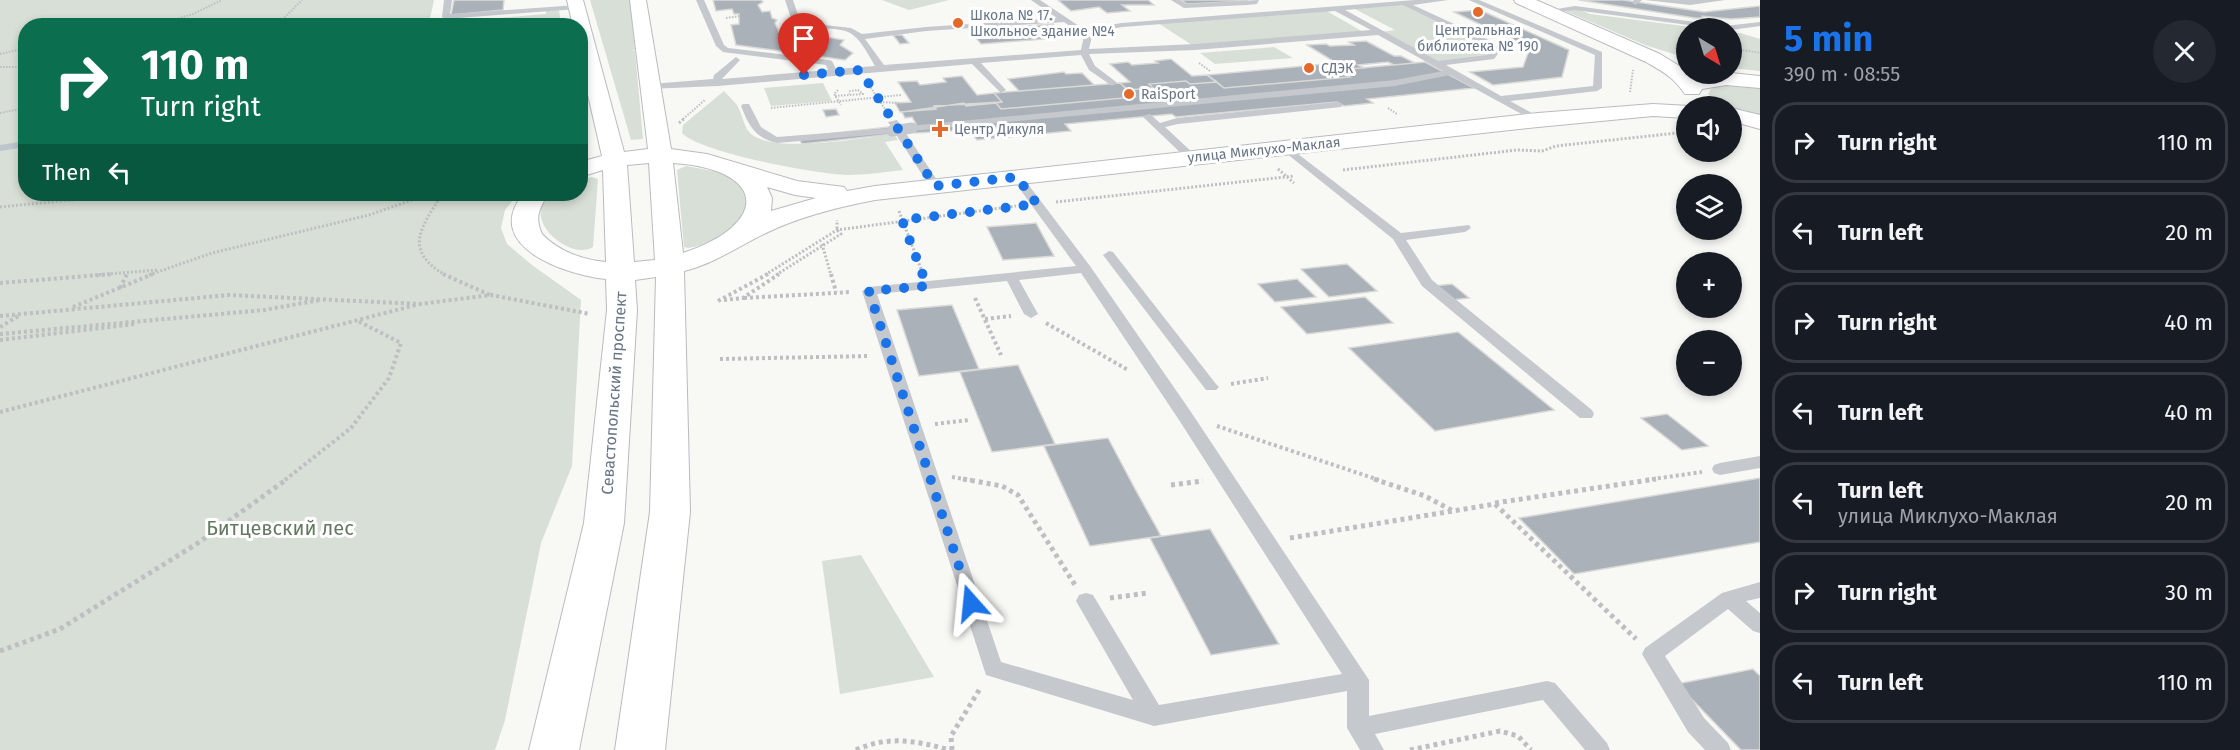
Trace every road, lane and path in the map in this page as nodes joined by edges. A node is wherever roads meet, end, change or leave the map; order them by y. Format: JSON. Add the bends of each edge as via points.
{"nodes":[{"id":1,"x":222,"y":0,"type":"edge"},
{"id":2,"x":302,"y":0,"type":"edge"},
{"id":3,"x":448,"y":0,"type":"edge"},
{"id":4,"x":529,"y":0,"type":"edge"},
{"id":5,"x":638,"y":0,"type":"edge"},
{"id":6,"x":700,"y":0,"type":"edge"},
{"id":7,"x":789,"y":0,"type":"edge"},
{"id":8,"x":1035,"y":0,"type":"edge"},
{"id":9,"x":1382,"y":0,"type":"edge"},
{"id":10,"x":1444,"y":0,"type":"edge"},
{"id":11,"x":1473,"y":0,"type":"edge"},
{"id":12,"x":1522,"y":0,"type":"edge"},
{"id":13,"x":1649,"y":0,"type":"edge"},
{"id":14,"x":1721,"y":0,"type":"edge"},
{"id":15,"x":1251,"y":1,"type":"edge"},
{"id":16,"x":1172,"y":2,"type":"edge"},
{"id":17,"x":576,"y":3,"type":"edge"},
{"id":18,"x":1405,"y":4,"type":"junction"},
{"id":19,"x":1392,"y":5,"type":"junction"},
{"id":20,"x":1636,"y":7,"type":"edge"},
{"id":21,"x":1338,"y":9,"type":"junction"},
{"id":22,"x":532,"y":10,"type":"junction"},
{"id":23,"x":1548,"y":11,"type":"junction"},
{"id":24,"x":1268,"y":14,"type":"junction"},
{"id":25,"x":740,"y":16,"type":"dead end"},
{"id":26,"x":179,"y":18,"type":"edge"},
{"id":27,"x":284,"y":18,"type":"edge"},
{"id":28,"x":580,"y":18,"type":"edge"},
{"id":29,"x":725,"y":18,"type":"dead end"},
{"id":30,"x":1064,"y":20,"type":"junction"},
{"id":31,"x":1193,"y":20,"type":"junction"},
{"id":32,"x":1760,"y":24,"type":"edge"},
{"id":33,"x":1381,"y":32,"type":"junction"},
{"id":34,"x":1088,"y":35,"type":"junction"},
{"id":35,"x":860,"y":37,"type":"junction"},
{"id":36,"x":18,"y":50,"type":"edge"},
{"id":37,"x":1742,"y":50,"type":"edge"},
{"id":38,"x":588,"y":51,"type":"edge"},
{"id":39,"x":1082,"y":52,"type":"junction"},
{"id":40,"x":1760,"y":53,"type":"edge"},
{"id":41,"x":0,"y":54,"type":"edge"},
{"id":42,"x":862,"y":58,"type":"dead end"},
{"id":43,"x":873,"y":58,"type":"junction"},
{"id":44,"x":1653,"y":58,"type":"junction"},
{"id":45,"x":736,"y":60,"type":"dead end"},
{"id":46,"x":974,"y":61,"type":"junction"},
{"id":47,"x":1437,"y":64,"type":"junction"},
{"id":48,"x":1676,"y":64,"type":"edge"},
{"id":49,"x":0,"y":67,"type":"edge"},
{"id":50,"x":18,"y":67,"type":"edge"},
{"id":51,"x":881,"y":68,"type":"junction"},
{"id":52,"x":860,"y":70,"type":"junction"},
{"id":53,"x":1633,"y":70,"type":"dead end"},
{"id":54,"x":833,"y":72,"type":"junction"},
{"id":55,"x":1451,"y":72,"type":"junction"},
{"id":56,"x":1752,"y":81,"type":"edge"},
{"id":57,"x":718,"y":83,"type":"junction"},
{"id":58,"x":1112,"y":83,"type":"dead end"},
{"id":59,"x":651,"y":87,"type":"junction"},
{"id":60,"x":1692,"y":88,"type":"junction"},
{"id":61,"x":1001,"y":90,"type":"dead end"},
{"id":62,"x":849,"y":94,"type":"dead end"},
{"id":63,"x":901,"y":95,"type":"dead end"},
{"id":64,"x":710,"y":96,"type":"dead end"},
{"id":65,"x":835,"y":96,"type":"dead end"},
{"id":66,"x":1696,"y":96,"type":"edge"},
{"id":67,"x":877,"y":97,"type":"junction"},
{"id":68,"x":1498,"y":99,"type":"junction"},
{"id":69,"x":1629,"y":99,"type":"dead end"},
{"id":70,"x":838,"y":101,"type":"junction"},
{"id":71,"x":880,"y":102,"type":"junction"},
{"id":72,"x":899,"y":103,"type":"dead end"},
{"id":73,"x":841,"y":105,"type":"dead end"},
{"id":74,"x":1338,"y":105,"type":"dead end"},
{"id":75,"x":746,"y":106,"type":"dead end"},
{"id":76,"x":771,"y":108,"type":"dead end"},
{"id":77,"x":18,"y":110,"type":"edge"},
{"id":78,"x":1653,"y":110,"type":"junction"},
{"id":79,"x":1676,"y":111,"type":"edge"},
{"id":80,"x":0,"y":113,"type":"edge"},
{"id":81,"x":1147,"y":116,"type":"dead end"},
{"id":82,"x":1742,"y":118,"type":"edge"},
{"id":83,"x":1538,"y":120,"type":"junction"},
{"id":84,"x":1757,"y":121,"type":"edge"},
{"id":85,"x":675,"y":126,"type":"dead end"},
{"id":86,"x":1159,"y":126,"type":"junction"},
{"id":87,"x":892,"y":127,"type":"junction"},
{"id":88,"x":1676,"y":133,"type":"edge"},
{"id":89,"x":1285,"y":147,"type":"junction"},
{"id":90,"x":660,"y":156,"type":"junction"},
{"id":91,"x":1191,"y":157,"type":"junction"},
{"id":92,"x":615,"y":160,"type":"junction"},
{"id":93,"x":588,"y":168,"type":"edge"},
{"id":94,"x":729,"y":168,"type":"junction"},
{"id":95,"x":1318,"y":173,"type":"junction"},
{"id":96,"x":1017,"y":177,"type":"junction"},
{"id":97,"x":935,"y":186,"type":"junction"},
{"id":98,"x":875,"y":193,"type":"junction"},
{"id":99,"x":61,"y":201,"type":"edge"},
{"id":100,"x":409,"y":201,"type":"edge"},
{"id":101,"x":438,"y":201,"type":"edge"},
{"id":102,"x":531,"y":201,"type":"edge"},
{"id":103,"x":1037,"y":204,"type":"junction"},
{"id":104,"x":0,"y":207,"type":"edge"},
{"id":105,"x":898,"y":211,"type":"dead end"},
{"id":106,"x":902,"y":220,"type":"junction"},
{"id":107,"x":1464,"y":228,"type":"dead end"},
{"id":108,"x":841,"y":234,"type":"dead end"},
{"id":109,"x":741,"y":235,"type":"junction"},
{"id":110,"x":1398,"y":237,"type":"junction"},
{"id":111,"x":822,"y":244,"type":"junction"},
{"id":112,"x":1110,"y":255,"type":"dead end"},
{"id":113,"x":670,"y":266,"type":"junction"},
{"id":114,"x":164,"y":269,"type":"junction"},
{"id":115,"x":1085,"y":269,"type":"junction"},
{"id":116,"x":621,"y":272,"type":"junction"},
{"id":117,"x":128,"y":273,"type":"junction"},
{"id":118,"x":1011,"y":277,"type":"junction"},
{"id":119,"x":968,"y":281,"type":"junction"},
{"id":120,"x":0,"y":283,"type":"edge"},
{"id":121,"x":927,"y":286,"type":"junction"},
{"id":122,"x":120,"y":288,"type":"junction"},
{"id":123,"x":869,"y":291,"type":"junction"},
{"id":124,"x":836,"y":292,"type":"junction"},
{"id":125,"x":491,"y":296,"type":"junction"},
{"id":126,"x":330,"y":298,"type":"junction"},
{"id":127,"x":743,"y":298,"type":"junction"},
{"id":128,"x":420,"y":304,"type":"junction"},
{"id":129,"x":66,"y":309,"type":"junction"},
{"id":130,"x":264,"y":310,"type":"junction"},
{"id":131,"x":21,"y":314,"type":"junction"},
{"id":132,"x":590,"y":314,"type":"dead end"},
{"id":133,"x":1031,"y":314,"type":"joint"},
{"id":134,"x":0,"y":316,"type":"edge"},
{"id":135,"x":357,"y":321,"type":"junction"},
{"id":136,"x":0,"y":327,"type":"edge"},
{"id":137,"x":0,"y":334,"type":"edge"},
{"id":138,"x":0,"y":340,"type":"edge"},
{"id":139,"x":1001,"y":354,"type":"dead end"},
{"id":140,"x":890,"y":356,"type":"junction"},
{"id":141,"x":720,"y":359,"type":"dead end"},
{"id":142,"x":1211,"y":387,"type":"dead end"},
{"id":143,"x":1168,"y":393,"type":"junction"},
{"id":144,"x":0,"y":412,"type":"edge"},
{"id":145,"x":1586,"y":414,"type":"dead end"},
{"id":146,"x":1185,"y":416,"type":"junction"},
{"id":147,"x":969,"y":420,"type":"dead end"},
{"id":148,"x":913,"y":427,"type":"junction"},
{"id":149,"x":1760,"y":462,"type":"edge"},
{"id":150,"x":1720,"y":469,"type":"joint"},
{"id":151,"x":928,"y":472,"type":"junction"},
{"id":152,"x":1224,"y":478,"type":"junction"},
{"id":153,"x":1172,"y":485,"type":"dead end"},
{"id":154,"x":1495,"y":504,"type":"junction"},
{"id":155,"x":1453,"y":511,"type":"junction"},
{"id":156,"x":1295,"y":537,"type":"dead end"},
{"id":157,"x":1760,"y":590,"type":"edge"},
{"id":158,"x":1148,"y":593,"type":"dead end"},
{"id":159,"x":1729,"y":598,"type":"junction"},
{"id":160,"x":1086,"y":601,"type":"junction"},
{"id":161,"x":1760,"y":625,"type":"edge"},
{"id":162,"x":0,"y":651,"type":"edge"},
{"id":163,"x":1652,"y":654,"type":"junction"},
{"id":164,"x":993,"y":669,"type":"junction"},
{"id":165,"x":1358,"y":680,"type":"junction"},
{"id":166,"x":1154,"y":716,"type":"junction"},
{"id":167,"x":1358,"y":728,"type":"junction"},
{"id":168,"x":554,"y":750,"type":"edge"},
{"id":169,"x":640,"y":750,"type":"edge"},
{"id":170,"x":856,"y":750,"type":"edge"},
{"id":171,"x":951,"y":750,"type":"edge"},
{"id":172,"x":1373,"y":750,"type":"edge"},
{"id":173,"x":1410,"y":750,"type":"edge"},
{"id":174,"x":1531,"y":750,"type":"edge"},
{"id":175,"x":1599,"y":750,"type":"edge"},
{"id":176,"x":1720,"y":750,"type":"edge"}],
"edges":[{"from":1,"to":26,"type":"path"},
{"from":2,"to":27,"type":"path"},
{"from":3,"to":22,"type":"lane","via":[[446,17]]},
{"from":4,"to":22,"type":"lane"},
{"from":5,"to":59,"type":"main road"},
{"from":6,"to":54,"type":"lane","via":[[720,46],[726,50],[829,63]]},
{"from":7,"to":35,"type":"lane","via":[[795,19],[804,25],[851,30]]},
{"from":8,"to":30,"type":"lane"},
{"from":9,"to":19,"type":"lane"},
{"from":10,"to":18,"type":"lane"},
{"from":11,"to":68,"type":"lane","via":[[1599,54],[1597,88]]},
{"from":12,"to":23,"type":"main road"},
{"from":13,"to":14,"type":"lane"},
{"from":15,"to":16,"type":"lane","via":[[1184,6]]},
{"from":15,"to":24,"type":"lane"},
{"from":16,"to":31,"type":"lane"},
{"from":17,"to":22,"type":"lane"},
{"from":17,"to":28,"type":"main road","name":"Севастопольский проспект"},
{"from":18,"to":19,"type":"lane"},
{"from":18,"to":47,"type":"lane","via":[[1490,44],[1496,51],[1491,57]]},
{"from":19,"to":21,"type":"lane"},
{"from":20,"to":23,"type":"lane"},
{"from":20,"to":32,"type":"lane","via":[[1725,28]]},
{"from":21,"to":24,"type":"lane"},
{"from":21,"to":33,"type":"lane"},
{"from":23,"to":44,"type":"main road"},
{"from":24,"to":31,"type":"lane"},
{"from":25,"to":29,"type":"path"},
{"from":30,"to":34,"type":"lane"},
{"from":30,"to":35,"type":"lane"},
{"from":31,"to":34,"type":"lane","via":[[1122,25]]},
{"from":33,"to":39,"type":"lane"},
{"from":33,"to":47,"type":"lane"},
{"from":34,"to":39,"type":"lane"},
{"from":35,"to":43,"type":"lane"},
{"from":36,"to":41,"type":"path"},
{"from":37,"to":40,"type":"path"},
{"from":38,"to":92,"type":"main road","name":"Севастопольский проспект"},
{"from":39,"to":46,"type":"lane"},
{"from":39,"to":58,"type":"lane"},
{"from":42,"to":43,"type":"lane"},
{"from":43,"to":51,"type":"lane"},
{"from":44,"to":48,"type":"main road"},
{"from":44,"to":60,"type":"main road","via":[[1673,69]]},
{"from":45,"to":57,"type":"lane","via":[[717,77]]},
{"from":46,"to":51,"type":"lane"},
{"from":46,"to":61,"type":"lane"},
{"from":47,"to":55,"type":"lane"},
{"from":49,"to":50,"type":"path"},
{"from":51,"to":52,"type":"lane"},
{"from":52,"to":54,"type":"lane"},
{"from":52,"to":67,"type":"path"},
{"from":53,"to":69,"type":"path"},
{"from":54,"to":57,"type":"lane"},
{"from":55,"to":68,"type":"lane"},
{"from":55,"to":87,"type":"lane","bridge":true,"via":[[1395,83]]},
{"from":56,"to":60,"type":"main road","name":"улица Миклухо-Маклая","via":[[1710,80]]},
{"from":57,"to":59,"type":"lane"},
{"from":59,"to":90,"type":"main road"},
{"from":60,"to":66,"type":"main road"},
{"from":60,"to":78,"type":"main road","name":"улица Миклухо-Маклая","via":[[1675,102]]},
{"from":62,"to":65,"type":"path"},
{"from":63,"to":67,"type":"path"},
{"from":64,"to":85,"type":"path"},
{"from":67,"to":70,"type":"path"},
{"from":67,"to":71,"type":"path"},
{"from":68,"to":83,"type":"lane"},
{"from":70,"to":73,"type":"path"},
{"from":70,"to":76,"type":"path"},
{"from":71,"to":72,"type":"path"},
{"from":71,"to":87,"type":"path"},
{"from":74,"to":86,"type":"lane"},
{"from":75,"to":87,"type":"lane","via":[[756,130],[777,140]]},
{"from":77,"to":80,"type":"path"},
{"from":78,"to":79,"type":"main road","name":"улица Миклухо-Маклая"},
{"from":78,"to":83,"type":"main road","name":"улица Миклухо-Маклая"},
{"from":81,"to":86,"type":"lane"},
{"from":82,"to":84,"type":"main road"},
{"from":83,"to":89,"type":"main road","name":"улица Миклухо-Маклая"},
{"from":86,"to":91,"type":"lane"},
{"from":87,"to":97,"type":"lane"},
{"from":88,"to":95,"type":"path"},
{"from":89,"to":91,"type":"main road","name":"улица Миклухо-Маклая"},
{"from":89,"to":95,"type":"lane"},
{"from":90,"to":92,"type":"main road","name":"улица Миклухо-Маклая"},
{"from":90,"to":94,"type":"main road","name":"улица Миклухо-Маклая","via":[[697,159]]},
{"from":90,"to":113,"type":"main road"},
{"from":91,"to":96,"type":"main road","name":"улица Миклухо-Маклая"},
{"from":92,"to":93,"type":"main road","name":"улица Миклухо-Маклая"},
{"from":92,"to":116,"type":"main road","name":"Севастопольский проспект"},
{"from":94,"to":98,"type":"main road","name":"улица Миклухо-Маклая","via":[[795,188]]},
{"from":94,"to":109,"type":"main road","via":[[755,186],[760,197],[760,210],[754,222]]},
{"from":95,"to":103,"type":"path"},
{"from":95,"to":110,"type":"lane"},
{"from":96,"to":97,"type":"main road","name":"улица Миклухо-Маклая"},
{"from":96,"to":103,"type":"lane"},
{"from":97,"to":98,"type":"main road","name":"улица Миклухо-Маклая"},
{"from":98,"to":109,"type":"main road","name":"улица Миклухо-Маклая","via":[[791,211]]},
{"from":99,"to":104,"type":"path"},
{"from":100,"to":114,"type":"path"},
{"from":101,"to":125,"type":"path","via":[[424,222],[417,244],[421,256],[433,268]]},
{"from":102,"to":116,"type":"main road","via":[[524,211],[524,223],[538,245],[570,263]]},
{"from":103,"to":106,"type":"path"},
{"from":103,"to":115,"type":"lane"},
{"from":105,"to":106,"type":"path"},
{"from":106,"to":121,"type":"path"},
{"from":106,"to":127,"type":"path","via":[[837,230],[739,292],[718,301]]},
{"from":107,"to":110,"type":"lane"},
{"from":108,"to":111,"type":"path"},
{"from":109,"to":113,"type":"main road","via":[[715,251]]},
{"from":110,"to":145,"type":"lane","via":[[1427,283]]},
{"from":111,"to":124,"type":"path"},
{"from":111,"to":127,"type":"path"},
{"from":112,"to":142,"type":"lane"},
{"from":113,"to":116,"type":"main road"},
{"from":113,"to":169,"type":"main road","via":[[670,512]]},
{"from":114,"to":117,"type":"path"},
{"from":114,"to":122,"type":"path"},
{"from":115,"to":118,"type":"lane"},
{"from":115,"to":143,"type":"lane"},
{"from":116,"to":168,"type":"main road","name":"Севастопольский проспект","via":[[622,310],[604,523]]},
{"from":117,"to":120,"type":"path"},
{"from":117,"to":122,"type":"path"},
{"from":118,"to":119,"type":"lane"},
{"from":118,"to":133,"type":"lane"},
{"from":119,"to":121,"type":"lane"},
{"from":119,"to":139,"type":"path"},
{"from":121,"to":123,"type":"lane"},
{"from":122,"to":129,"type":"path"},
{"from":123,"to":124,"type":"path"},
{"from":123,"to":140,"type":"lane"},
{"from":124,"to":127,"type":"path"},
{"from":125,"to":128,"type":"path"},
{"from":125,"to":132,"type":"path"},
{"from":126,"to":128,"type":"path"},
{"from":126,"to":129,"type":"path","via":[[229,295]]},
{"from":126,"to":130,"type":"path"},
{"from":128,"to":135,"type":"path"},
{"from":129,"to":131,"type":"path"},
{"from":130,"to":137,"type":"path"},
{"from":130,"to":138,"type":"path"},
{"from":131,"to":134,"type":"path"},
{"from":131,"to":136,"type":"path"},
{"from":133,"to":143,"type":"path"},
{"from":135,"to":144,"type":"path"},
{"from":135,"to":162,"type":"path","via":[[401,343],[389,378],[351,428],[198,543],[60,629]]},
{"from":140,"to":141,"type":"path"},
{"from":140,"to":148,"type":"lane"},
{"from":143,"to":146,"type":"lane"},
{"from":146,"to":152,"type":"lane"},
{"from":146,"to":155,"type":"path","via":[[1425,496]]},
{"from":147,"to":148,"type":"path"},
{"from":148,"to":151,"type":"lane"},
{"from":149,"to":150,"type":"lane"},
{"from":150,"to":154,"type":"path"},
{"from":151,"to":160,"type":"path","via":[[1002,486],[1018,495]]},
{"from":151,"to":164,"type":"lane"},
{"from":152,"to":153,"type":"path"},
{"from":152,"to":165,"type":"lane"},
{"from":154,"to":155,"type":"path"},
{"from":154,"to":163,"type":"path"},
{"from":155,"to":156,"type":"path"},
{"from":157,"to":159,"type":"lane"},
{"from":158,"to":160,"type":"path"},
{"from":159,"to":161,"type":"lane"},
{"from":159,"to":163,"type":"lane"},
{"from":160,"to":166,"type":"lane"},
{"from":163,"to":176,"type":"lane","via":[[1696,725]]},
{"from":164,"to":166,"type":"lane"},
{"from":164,"to":171,"type":"path","via":[[951,736]]},
{"from":165,"to":166,"type":"lane"},
{"from":165,"to":167,"type":"lane"},
{"from":167,"to":172,"type":"lane"},
{"from":167,"to":175,"type":"lane","via":[[1547,690]]},
{"from":170,"to":171,"type":"path","via":[[897,739]]},
{"from":173,"to":174,"type":"path","via":[[1500,731],[1518,736]]}]}
